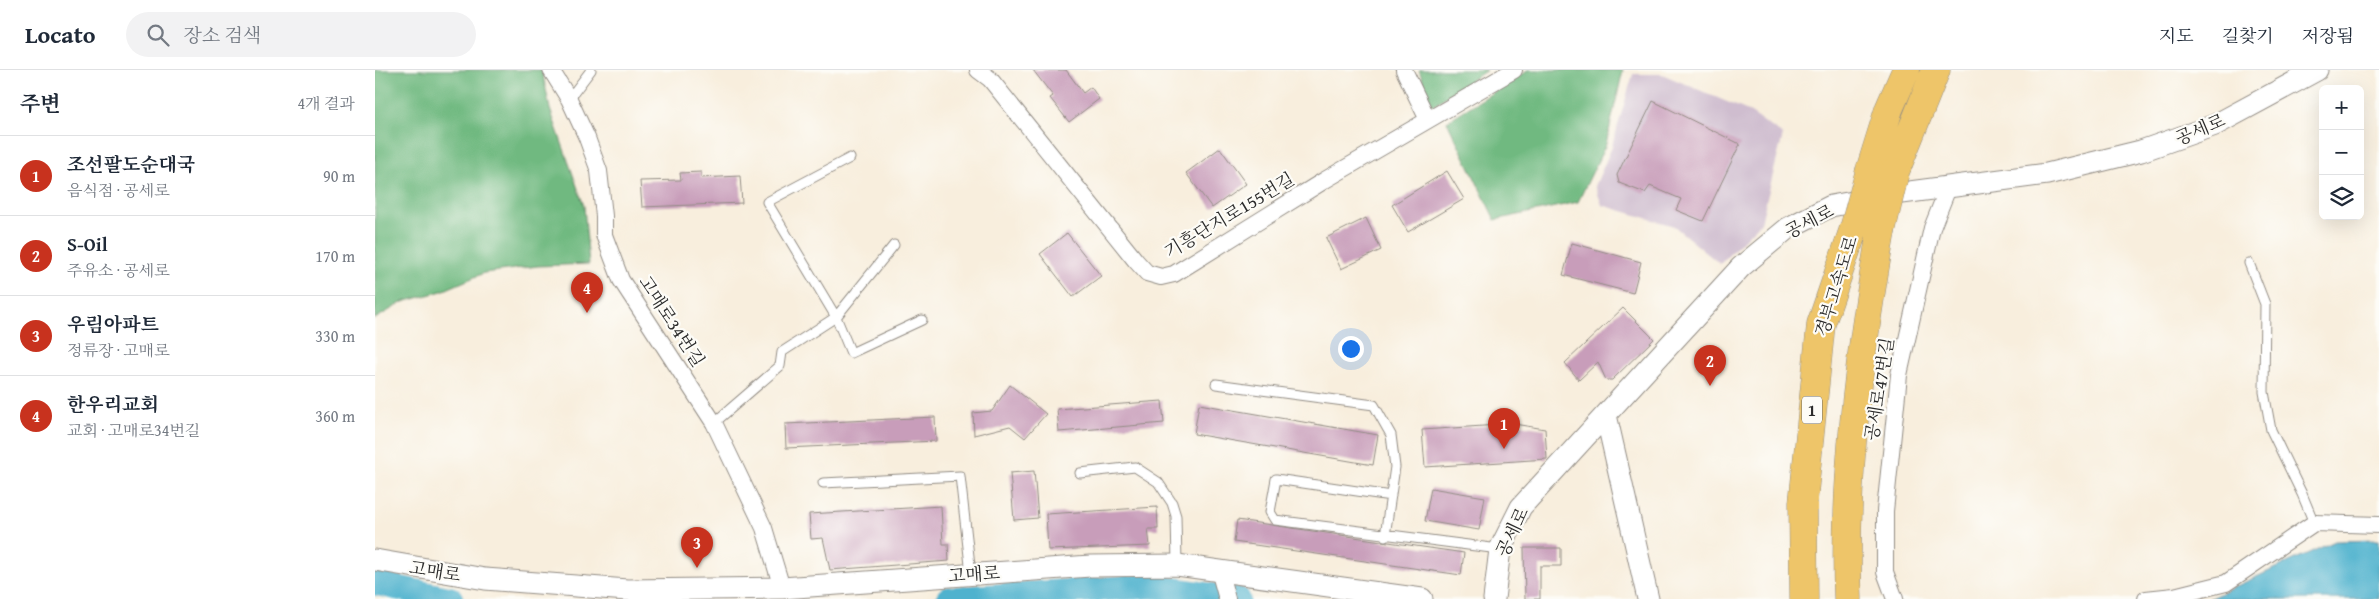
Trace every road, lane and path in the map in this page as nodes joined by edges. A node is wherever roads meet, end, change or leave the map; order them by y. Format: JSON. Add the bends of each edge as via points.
{"nodes":[{"id":1,"x":551,"y":70,"type":"edge"},
{"id":2,"x":591,"y":70,"type":"edge"},
{"id":3,"x":978,"y":70,"type":"edge"},
{"id":4,"x":1405,"y":70,"type":"edge"},
{"id":5,"x":1514,"y":70,"type":"edge"},
{"id":6,"x":1906,"y":70,"type":"edge"},
{"id":7,"x":1936,"y":70,"type":"edge"},
{"id":8,"x":2317,"y":70,"type":"edge"},
{"id":9,"x":569,"y":99,"type":"junction"},
{"id":10,"x":1427,"y":120,"type":"junction"},
{"id":11,"x":850,"y":158,"type":"dead end"},
{"id":12,"x":1882,"y":171,"type":"junction"},
{"id":13,"x":1948,"y":188,"type":"junction"},
{"id":14,"x":894,"y":245,"type":"dead end"},
{"id":15,"x":2249,"y":263,"type":"dead end"},
{"id":16,"x":836,"y":317,"type":"junction"},
{"id":17,"x":922,"y":320,"type":"dead end"},
{"id":18,"x":1216,"y":384,"type":"dead end"},
{"id":19,"x":1606,"y":415,"type":"junction"},
{"id":20,"x":714,"y":423,"type":"junction"},
{"id":21,"x":1079,"y":473,"type":"dead end"},
{"id":22,"x":823,"y":483,"type":"dead end"},
{"id":23,"x":1391,"y":496,"type":"junction"},
{"id":24,"x":2314,"y":523,"type":"junction"},
{"id":25,"x":2379,"y":525,"type":"edge"},
{"id":26,"x":1385,"y":536,"type":"junction"},
{"id":27,"x":1500,"y":549,"type":"junction"},
{"id":28,"x":375,"y":560,"type":"edge"},
{"id":29,"x":1177,"y":564,"type":"junction"},
{"id":30,"x":1219,"y":570,"type":"junction"},
{"id":31,"x":971,"y":574,"type":"junction"},
{"id":32,"x":782,"y":588,"type":"junction"},
{"id":33,"x":577,"y":592,"type":"edge"},
{"id":34,"x":1647,"y":598,"type":"edge"},
{"id":35,"x":1804,"y":598,"type":"edge"},
{"id":36,"x":1848,"y":598,"type":"edge"},
{"id":37,"x":1227,"y":599,"type":"edge"},
{"id":38,"x":1422,"y":599,"type":"edge"},
{"id":39,"x":1494,"y":599,"type":"edge"},
{"id":40,"x":1895,"y":599,"type":"edge"},
{"id":41,"x":2146,"y":599,"type":"edge"}],
"edges":[{"from":1,"to":9,"type":"street","name":"고매로34번길"},
{"from":2,"to":9,"type":"lane"},
{"from":3,"to":10,"type":"street","name":"기흥단지로155번길","via":[[990,79],[1136,261],[1147,273],[1161,277],[1174,274],[1197,261]]},
{"from":4,"to":10,"type":"street"},
{"from":5,"to":10,"type":"street","name":"기흥단지로155번길"},
{"from":6,"to":12,"type":"highway","name":"경부고속도로","number":"1","via":[[1889,109]]},
{"from":7,"to":12,"type":"highway","name":"경부고속도로","number":"1"},
{"from":8,"to":13,"type":"street","name":"공세로","via":[[2215,125],[2167,144],[2047,174]]},
{"from":9,"to":20,"type":"street","name":"고매로34번길","via":[[599,171],[604,235],[611,258],[621,280]]},
{"from":11,"to":16,"type":"lane","via":[[767,202]]},
{"from":12,"to":35,"type":"highway","name":"경부고속도로","number":"1","bridge":true,"via":[[1853,228],[1821,324],[1803,503]]},
{"from":12,"to":36,"type":"highway","name":"경부고속도로","number":"1","bridge":true,"via":[[1881,232],[1863,337],[1850,490]]},
{"from":13,"to":19,"type":"street","name":"공세로","via":[[1831,206],[1788,228],[1741,267]]},
{"from":13,"to":40,"type":"street","name":"공세로47번길","via":[[1932,228],[1897,392],[1885,511],[1885,572]]},
{"from":14,"to":16,"type":"lane"},
{"from":15,"to":24,"type":"lane","via":[[2265,304],[2264,392],[2271,430]]},
{"from":16,"to":17,"type":"lane","via":[[851,352]]},
{"from":16,"to":20,"type":"lane","via":[[782,352],[780,366]]},
{"from":18,"to":23,"type":"lane","via":[[1374,405],[1391,435],[1395,467]]},
{"from":19,"to":27,"type":"street","name":"공세로","via":[[1521,507]]},
{"from":19,"to":34,"type":"street"},
{"from":20,"to":32,"type":"street","name":"고매로34번길","via":[[763,528]]},
{"from":21,"to":29,"type":"lane","via":[[1135,467],[1158,482],[1172,503],[1176,516]]},
{"from":22,"to":31,"type":"lane","via":[[960,476]]},
{"from":23,"to":26,"type":"lane"},
{"from":23,"to":26,"type":"lane","via":[[1276,479],[1270,512],[1275,520]]},
{"from":24,"to":25,"type":"street"},
{"from":24,"to":41,"type":"street","via":[[2226,583],[2175,596]]},
{"from":26,"to":27,"type":"lane"},
{"from":27,"to":39,"type":"street","name":"공세로"},
{"from":28,"to":33,"type":"street","name":"고매로"},
{"from":29,"to":30,"type":"street","name":"고매로"},
{"from":29,"to":31,"type":"street","name":"고매로"},
{"from":30,"to":37,"type":"street"},
{"from":30,"to":38,"type":"street","name":"고매로"},
{"from":31,"to":32,"type":"street","name":"고매로"},
{"from":32,"to":33,"type":"street","name":"고매로"}]}
